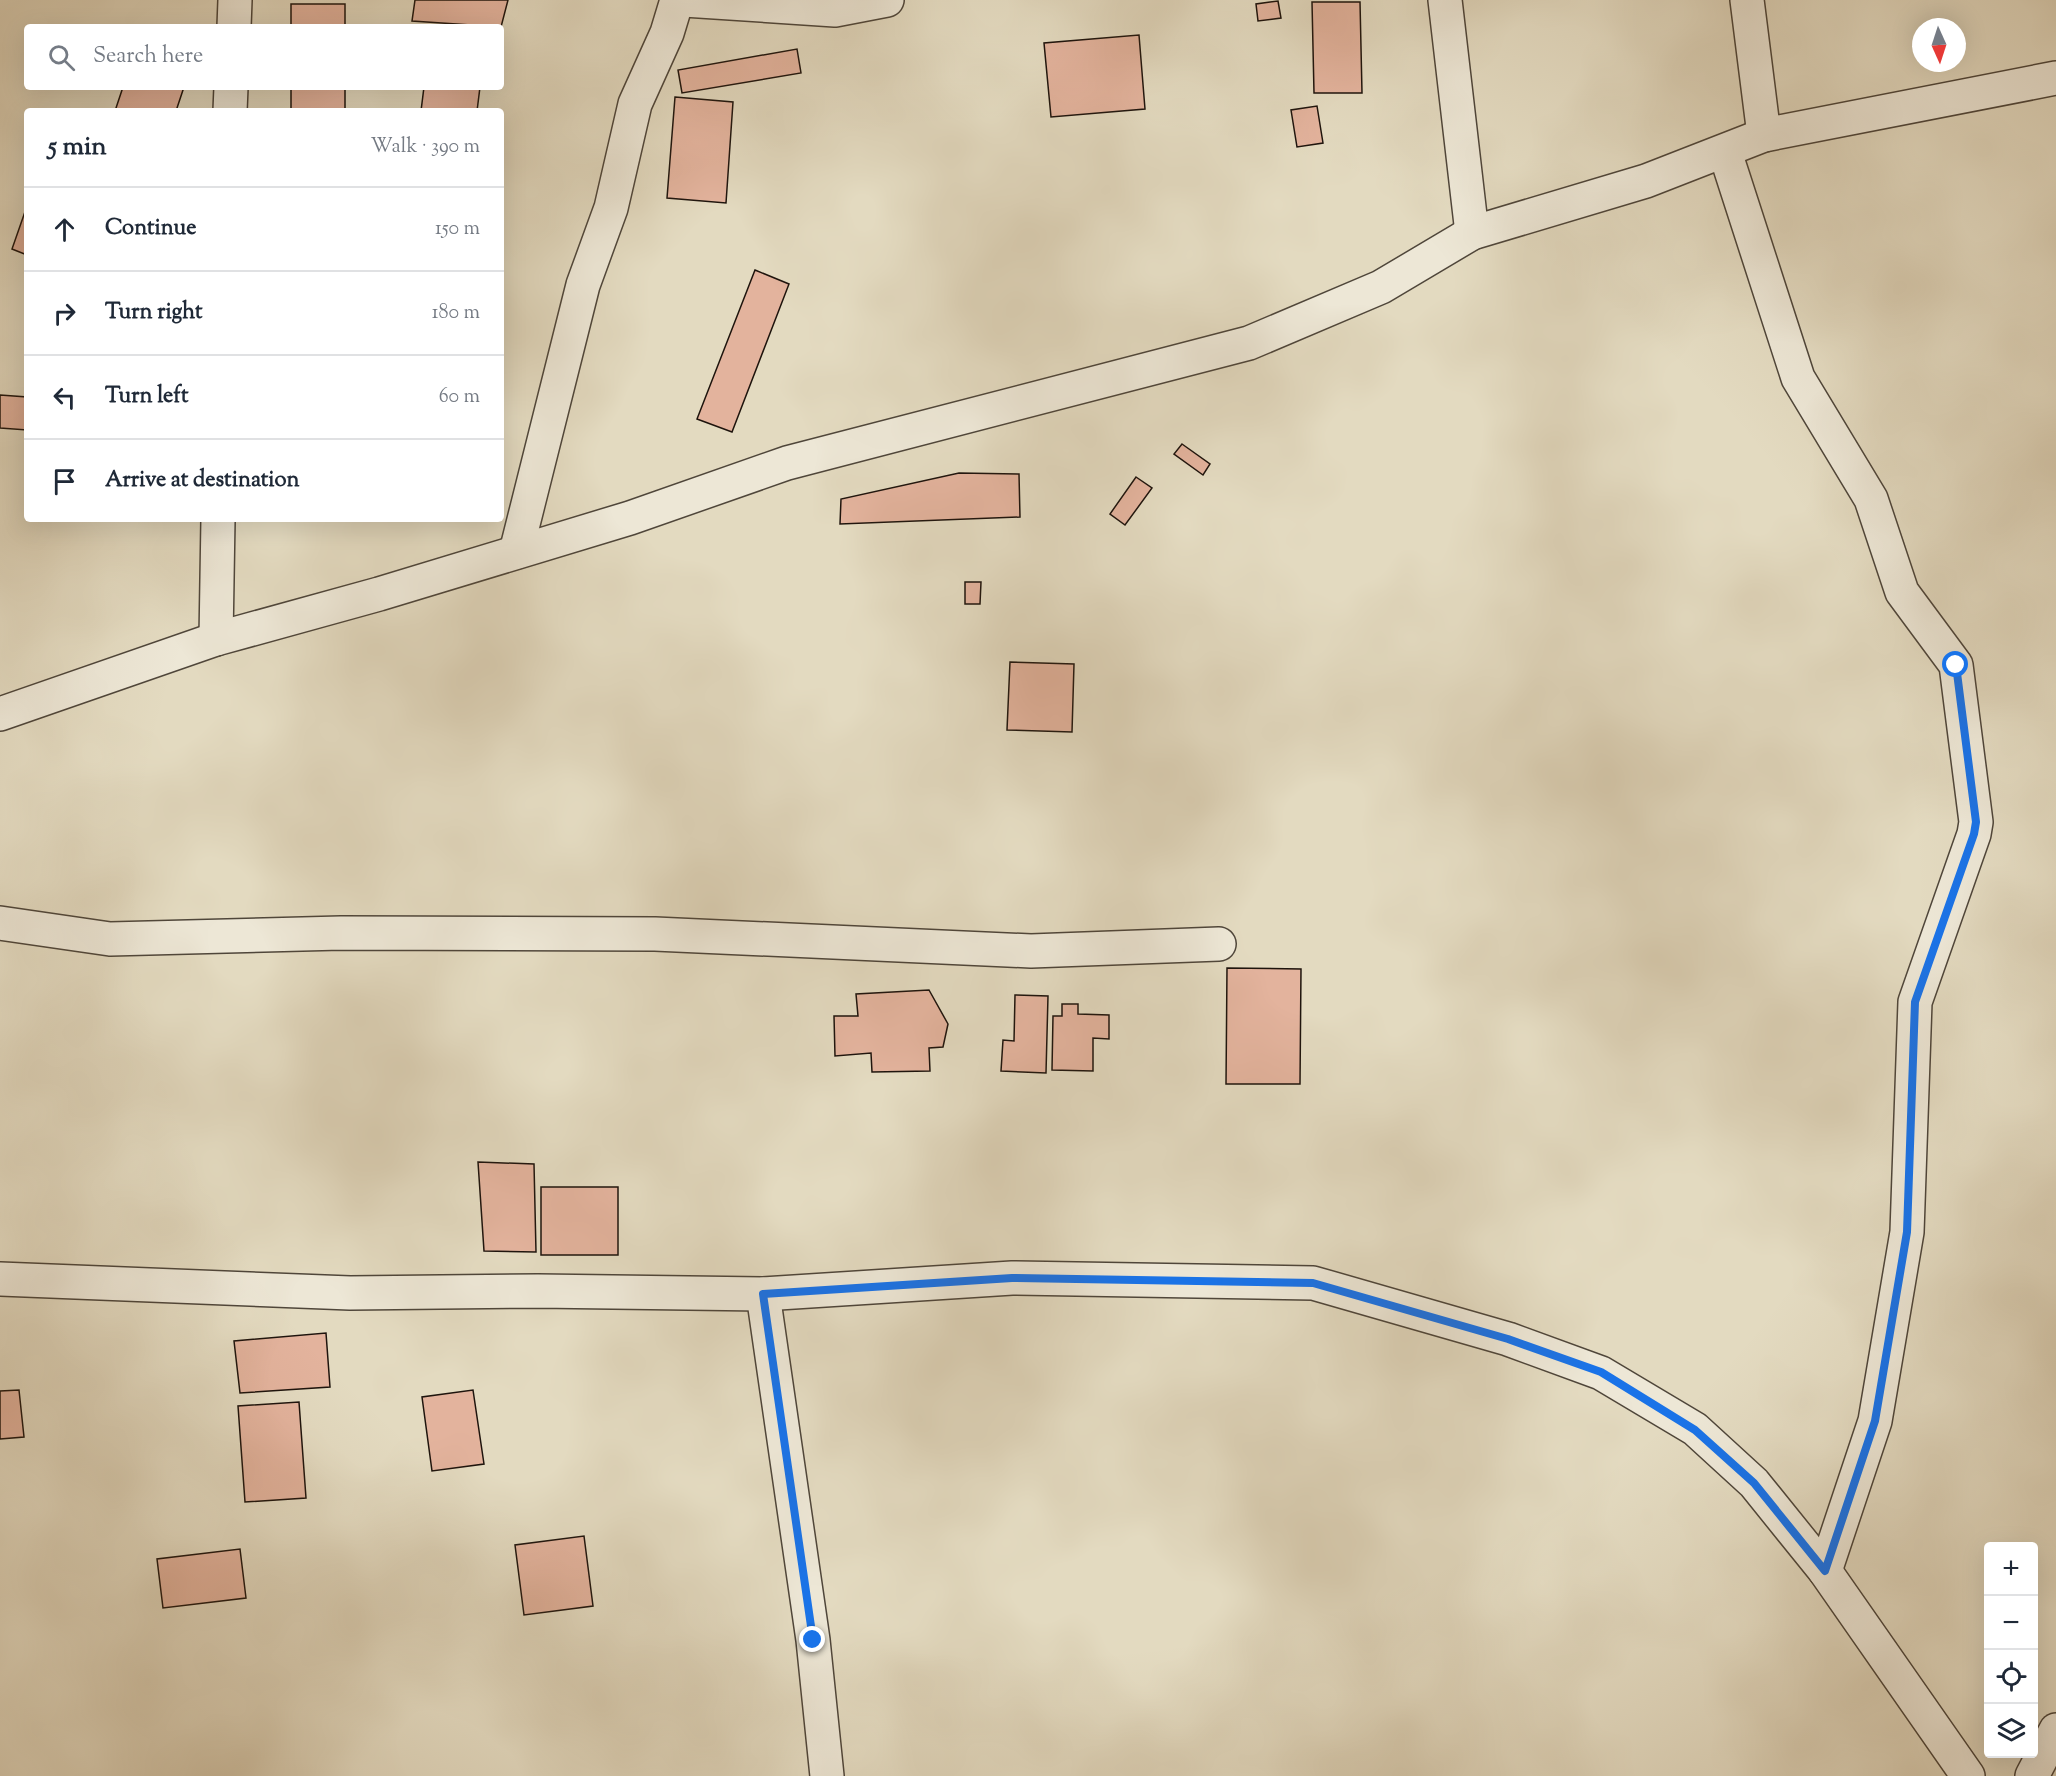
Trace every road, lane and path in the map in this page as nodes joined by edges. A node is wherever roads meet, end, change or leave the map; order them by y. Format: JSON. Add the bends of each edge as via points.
{"nodes":[{"id":1,"x":234,"y":0,"type":"edge"},
{"id":2,"x":677,"y":0,"type":"edge"},
{"id":3,"x":684,"y":0,"type":"edge"},
{"id":4,"x":887,"y":0,"type":"edge"},
{"id":5,"x":1445,"y":0,"type":"edge"},
{"id":6,"x":1747,"y":0,"type":"edge"},
{"id":7,"x":234,"y":24,"type":"edge"},
{"id":8,"x":2056,"y":78,"type":"edge"},
{"id":9,"x":231,"y":90,"type":"edge"},
{"id":10,"x":231,"y":108,"type":"edge"},
{"id":11,"x":1764,"y":135,"type":"junction"},
{"id":12,"x":1725,"y":152,"type":"junction"},
{"id":13,"x":1472,"y":233,"type":"junction"},
{"id":14,"x":218,"y":522,"type":"edge"},
{"id":15,"x":516,"y":552,"type":"junction"},
{"id":16,"x":216,"y":639,"type":"junction"},
{"id":17,"x":0,"y":714,"type":"edge"},
{"id":18,"x":0,"y":923,"type":"edge"},
{"id":19,"x":1219,"y":944,"type":"dead end"},
{"id":20,"x":0,"y":1279,"type":"edge"},
{"id":21,"x":763,"y":1294,"type":"junction"},
{"id":22,"x":1825,"y":1571,"type":"junction"},
{"id":23,"x":2056,"y":1730,"type":"edge"},
{"id":24,"x":827,"y":1776,"type":"edge"},
{"id":25,"x":1968,"y":1776,"type":"edge"},
{"id":26,"x":2032,"y":1776,"type":"edge"}],
"edges":[{"from":1,"to":7,"type":"street"},
{"from":2,"to":15,"type":"street","via":[[667,33],[635,104],[611,208],[584,285]]},
{"from":3,"to":4,"type":"street","via":[[835,10]]},
{"from":5,"to":13,"type":"street"},
{"from":6,"to":11,"type":"street"},
{"from":8,"to":11,"type":"street"},
{"from":9,"to":10,"type":"street"},
{"from":11,"to":12,"type":"street"},
{"from":12,"to":13,"type":"street","via":[[1646,181]]},
{"from":12,"to":22,"type":"street","via":[[1798,378],[1871,499],[1902,592],[1956,665],[1976,822],[1915,1002],[1907,1232],[1875,1421]]},
{"from":13,"to":15,"type":"street","via":[[1382,286],[1249,344],[787,463],[630,518]]},
{"from":14,"to":16,"type":"street"},
{"from":15,"to":16,"type":"street"},
{"from":16,"to":17,"type":"street"},
{"from":18,"to":19,"type":"street","via":[[110,939],[341,933],[655,934],[1031,951]]},
{"from":20,"to":21,"type":"street","via":[[350,1293]]},
{"from":21,"to":22,"type":"street","via":[[1012,1278],[1313,1283],[1498,1336],[1601,1372],[1695,1430],[1754,1483]]},
{"from":21,"to":24,"type":"street","via":[[813,1640]]},
{"from":22,"to":25,"type":"street"},
{"from":23,"to":26,"type":"street"}]}
